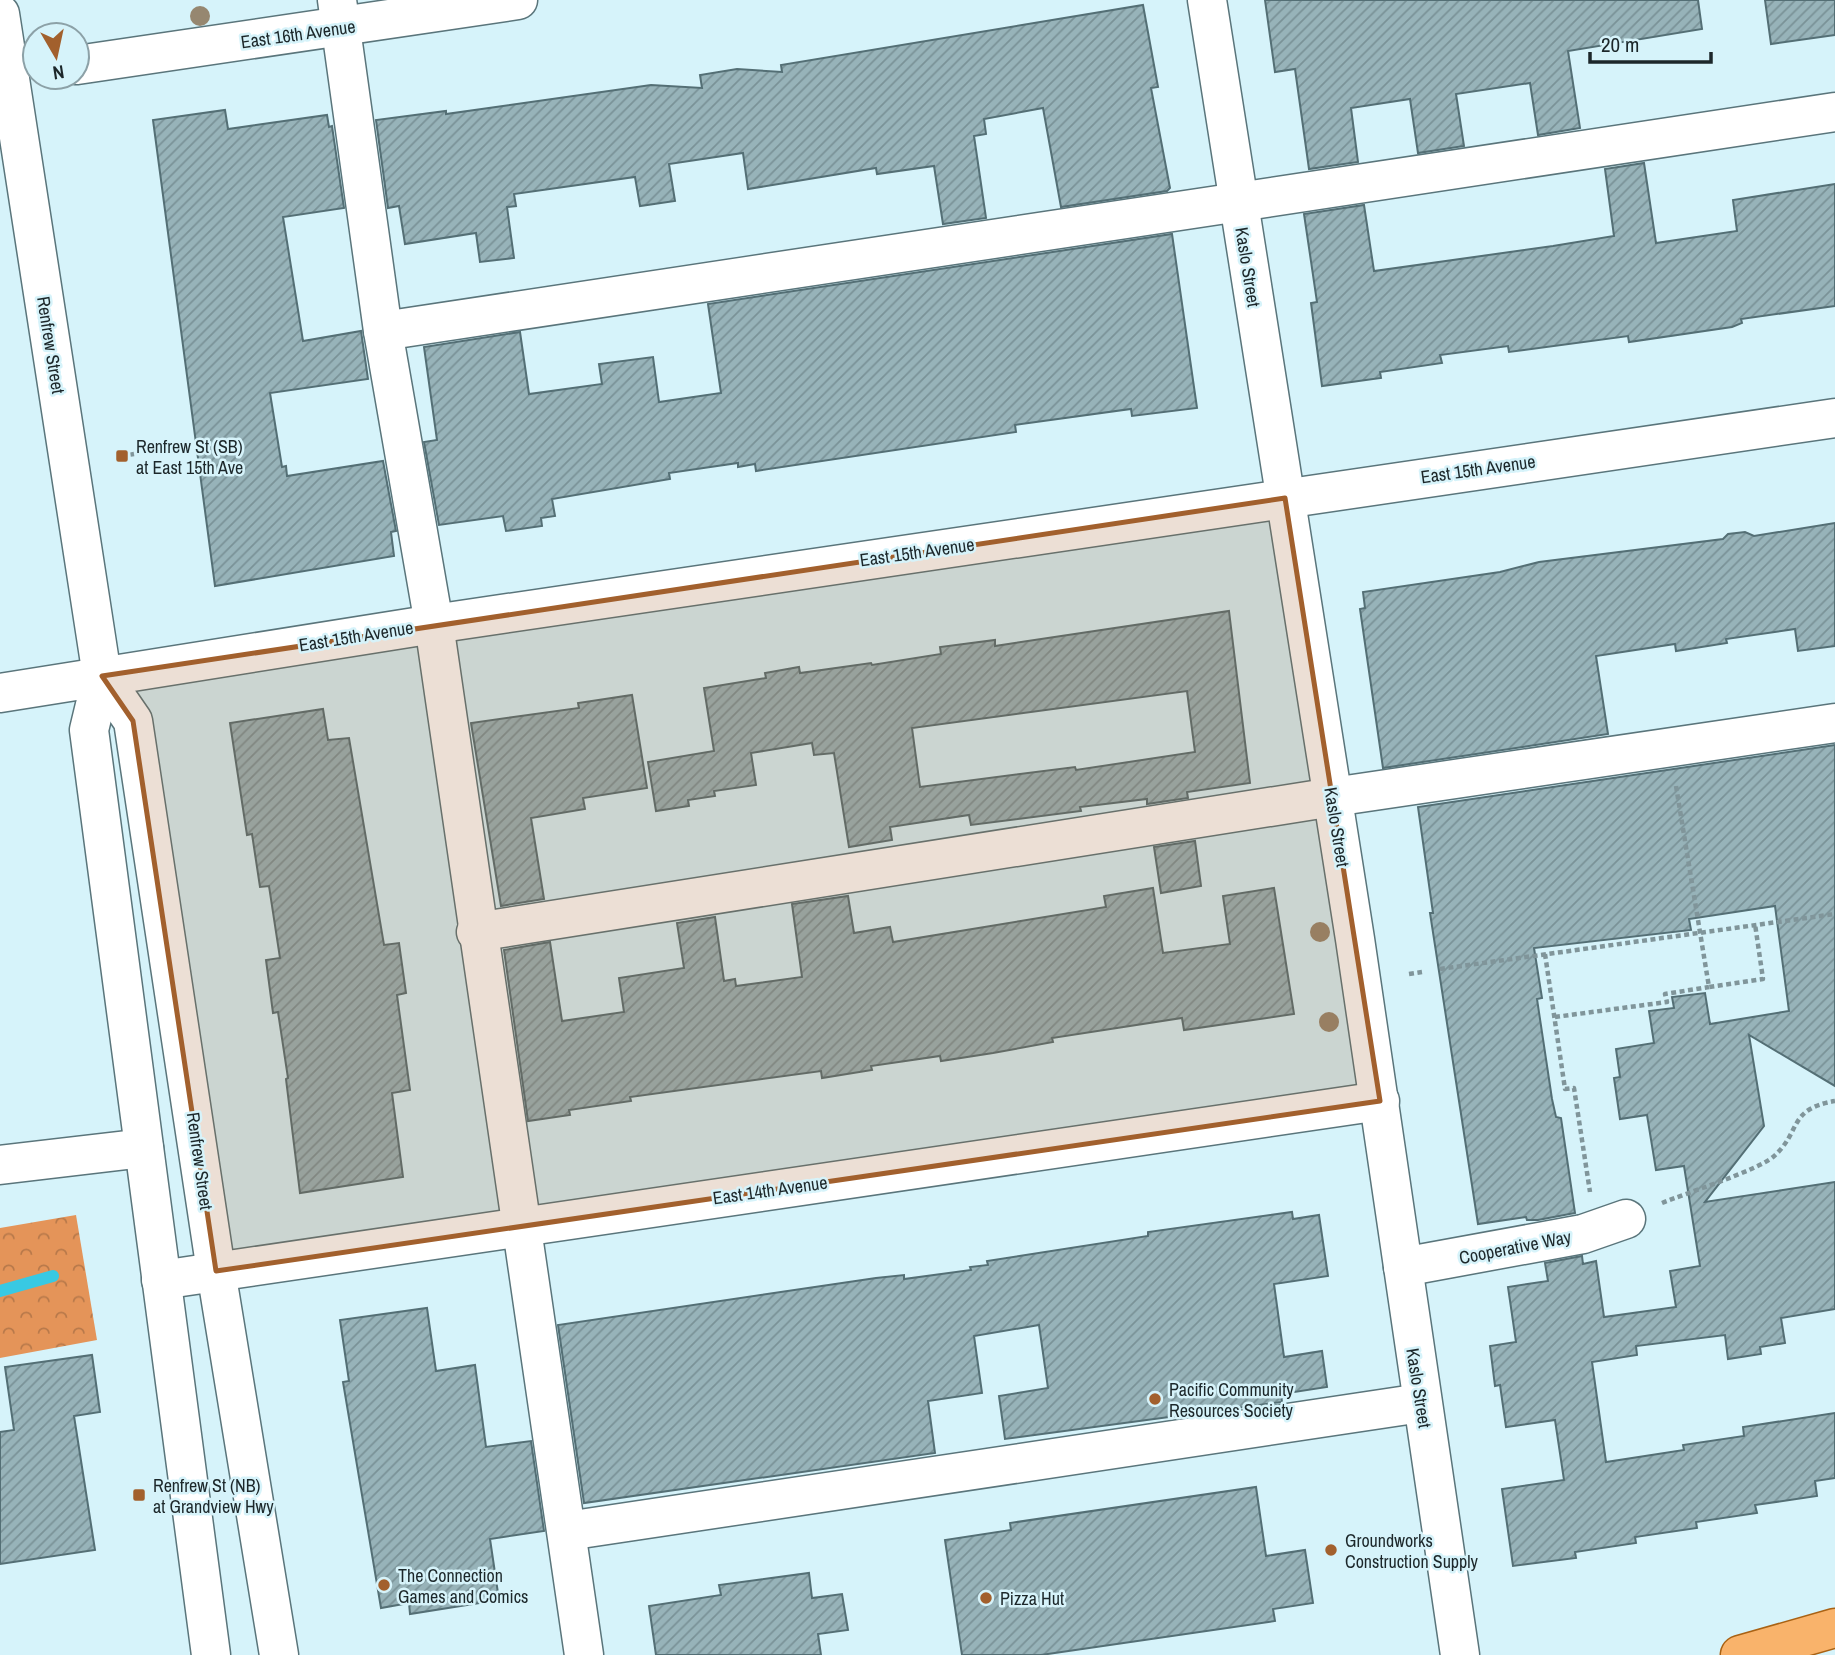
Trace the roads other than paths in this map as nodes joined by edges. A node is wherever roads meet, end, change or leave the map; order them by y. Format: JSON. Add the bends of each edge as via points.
{"nodes":[{"id":1,"x":518,"y":0,"type":"edge"},
{"id":2,"x":1207,"y":0,"type":"edge"},
{"id":3,"x":0,"y":14,"type":"edge"},
{"id":4,"x":339,"y":14,"type":"edge"},
{"id":5,"x":91,"y":62,"type":"edge"},
{"id":6,"x":15,"y":73,"type":"edge"},
{"id":7,"x":1835,"y":113,"type":"edge"},
{"id":8,"x":1238,"y":201,"type":"junction"},
{"id":9,"x":383,"y":331,"type":"junction"},
{"id":10,"x":1835,"y":418,"type":"edge"},
{"id":11,"x":1284,"y":498,"type":"junction"},
{"id":12,"x":434,"y":624,"type":"junction"},
{"id":13,"x":102,"y":676,"type":"junction"},
{"id":14,"x":0,"y":693,"type":"edge"},
{"id":15,"x":1835,"y":723,"type":"edge"},
{"id":16,"x":1333,"y":797,"type":"junction"},
{"id":17,"x":476,"y":932,"type":"junction"},
{"id":18,"x":1380,"y":1101,"type":"junction"},
{"id":19,"x":144,"y":1147,"type":"junction"},
{"id":20,"x":0,"y":1165,"type":"edge"},
{"id":21,"x":1611,"y":1225,"type":"road end"},
{"id":22,"x":523,"y":1227,"type":"junction"},
{"id":23,"x":1403,"y":1267,"type":"junction"},
{"id":24,"x":216,"y":1271,"type":"junction"},
{"id":25,"x":161,"y":1280,"type":"junction"},
{"id":26,"x":1421,"y":1403,"type":"junction"},
{"id":27,"x":567,"y":1531,"type":"junction"},
{"id":28,"x":1835,"y":1628,"type":"edge"},
{"id":29,"x":211,"y":1655,"type":"edge"},
{"id":30,"x":279,"y":1655,"type":"edge"},
{"id":31,"x":584,"y":1655,"type":"edge"},
{"id":32,"x":1460,"y":1655,"type":"edge"},
{"id":33,"x":1740,"y":1655,"type":"edge"}],
"edges":[{"from":1,"to":4,"type":"street","name":"East 16th Avenue"},
{"from":2,"to":8,"type":"street","name":"Kaslo Street"},
{"from":3,"to":6,"type":"street","name":"Renfrew Street"},
{"from":4,"to":5,"type":"street","name":"East 16th Avenue"},
{"from":4,"to":9,"type":"street"},
{"from":6,"to":13,"type":"street","name":"Renfrew Street"},
{"from":7,"to":8,"type":"street"},
{"from":8,"to":9,"type":"street"},
{"from":8,"to":11,"type":"street","name":"Kaslo Street"},
{"from":9,"to":12,"type":"street"},
{"from":10,"to":11,"type":"street","name":"East 15th Avenue"},
{"from":11,"to":12,"type":"street","name":"East 15th Avenue"},
{"from":11,"to":16,"type":"street","name":"Kaslo Street"},
{"from":12,"to":13,"type":"street","name":"East 15th Avenue"},
{"from":12,"to":17,"type":"street"},
{"from":13,"to":14,"type":"street","name":"East 15th Avenue"},
{"from":13,"to":19,"type":"street","name":"Renfrew Street","via":[[89,730]]},
{"from":13,"to":24,"type":"street","name":"Renfrew Street","via":[[133,721]]},
{"from":15,"to":16,"type":"street"},
{"from":16,"to":17,"type":"street"},
{"from":16,"to":18,"type":"street","name":"Kaslo Street"},
{"from":17,"to":22,"type":"street"},
{"from":18,"to":22,"type":"street","name":"East 14th Avenue"},
{"from":18,"to":23,"type":"street","name":"Kaslo Street"},
{"from":19,"to":20,"type":"street"},
{"from":19,"to":25,"type":"street","name":"Renfrew Street"},
{"from":21,"to":23,"type":"street","name":"Cooperative Way"},
{"from":22,"to":24,"type":"street","name":"East 14th Avenue"},
{"from":22,"to":27,"type":"street"},
{"from":23,"to":26,"type":"street","name":"Kaslo Street"},
{"from":24,"to":25,"type":"street","name":"East 14th Avenue"},
{"from":24,"to":30,"type":"street","name":"Renfrew Street"},
{"from":25,"to":29,"type":"street","name":"Renfrew Street"},
{"from":26,"to":27,"type":"street"},
{"from":26,"to":32,"type":"street","name":"Kaslo Street"},
{"from":27,"to":31,"type":"street"},
{"from":28,"to":33,"type":"main road"}]}
